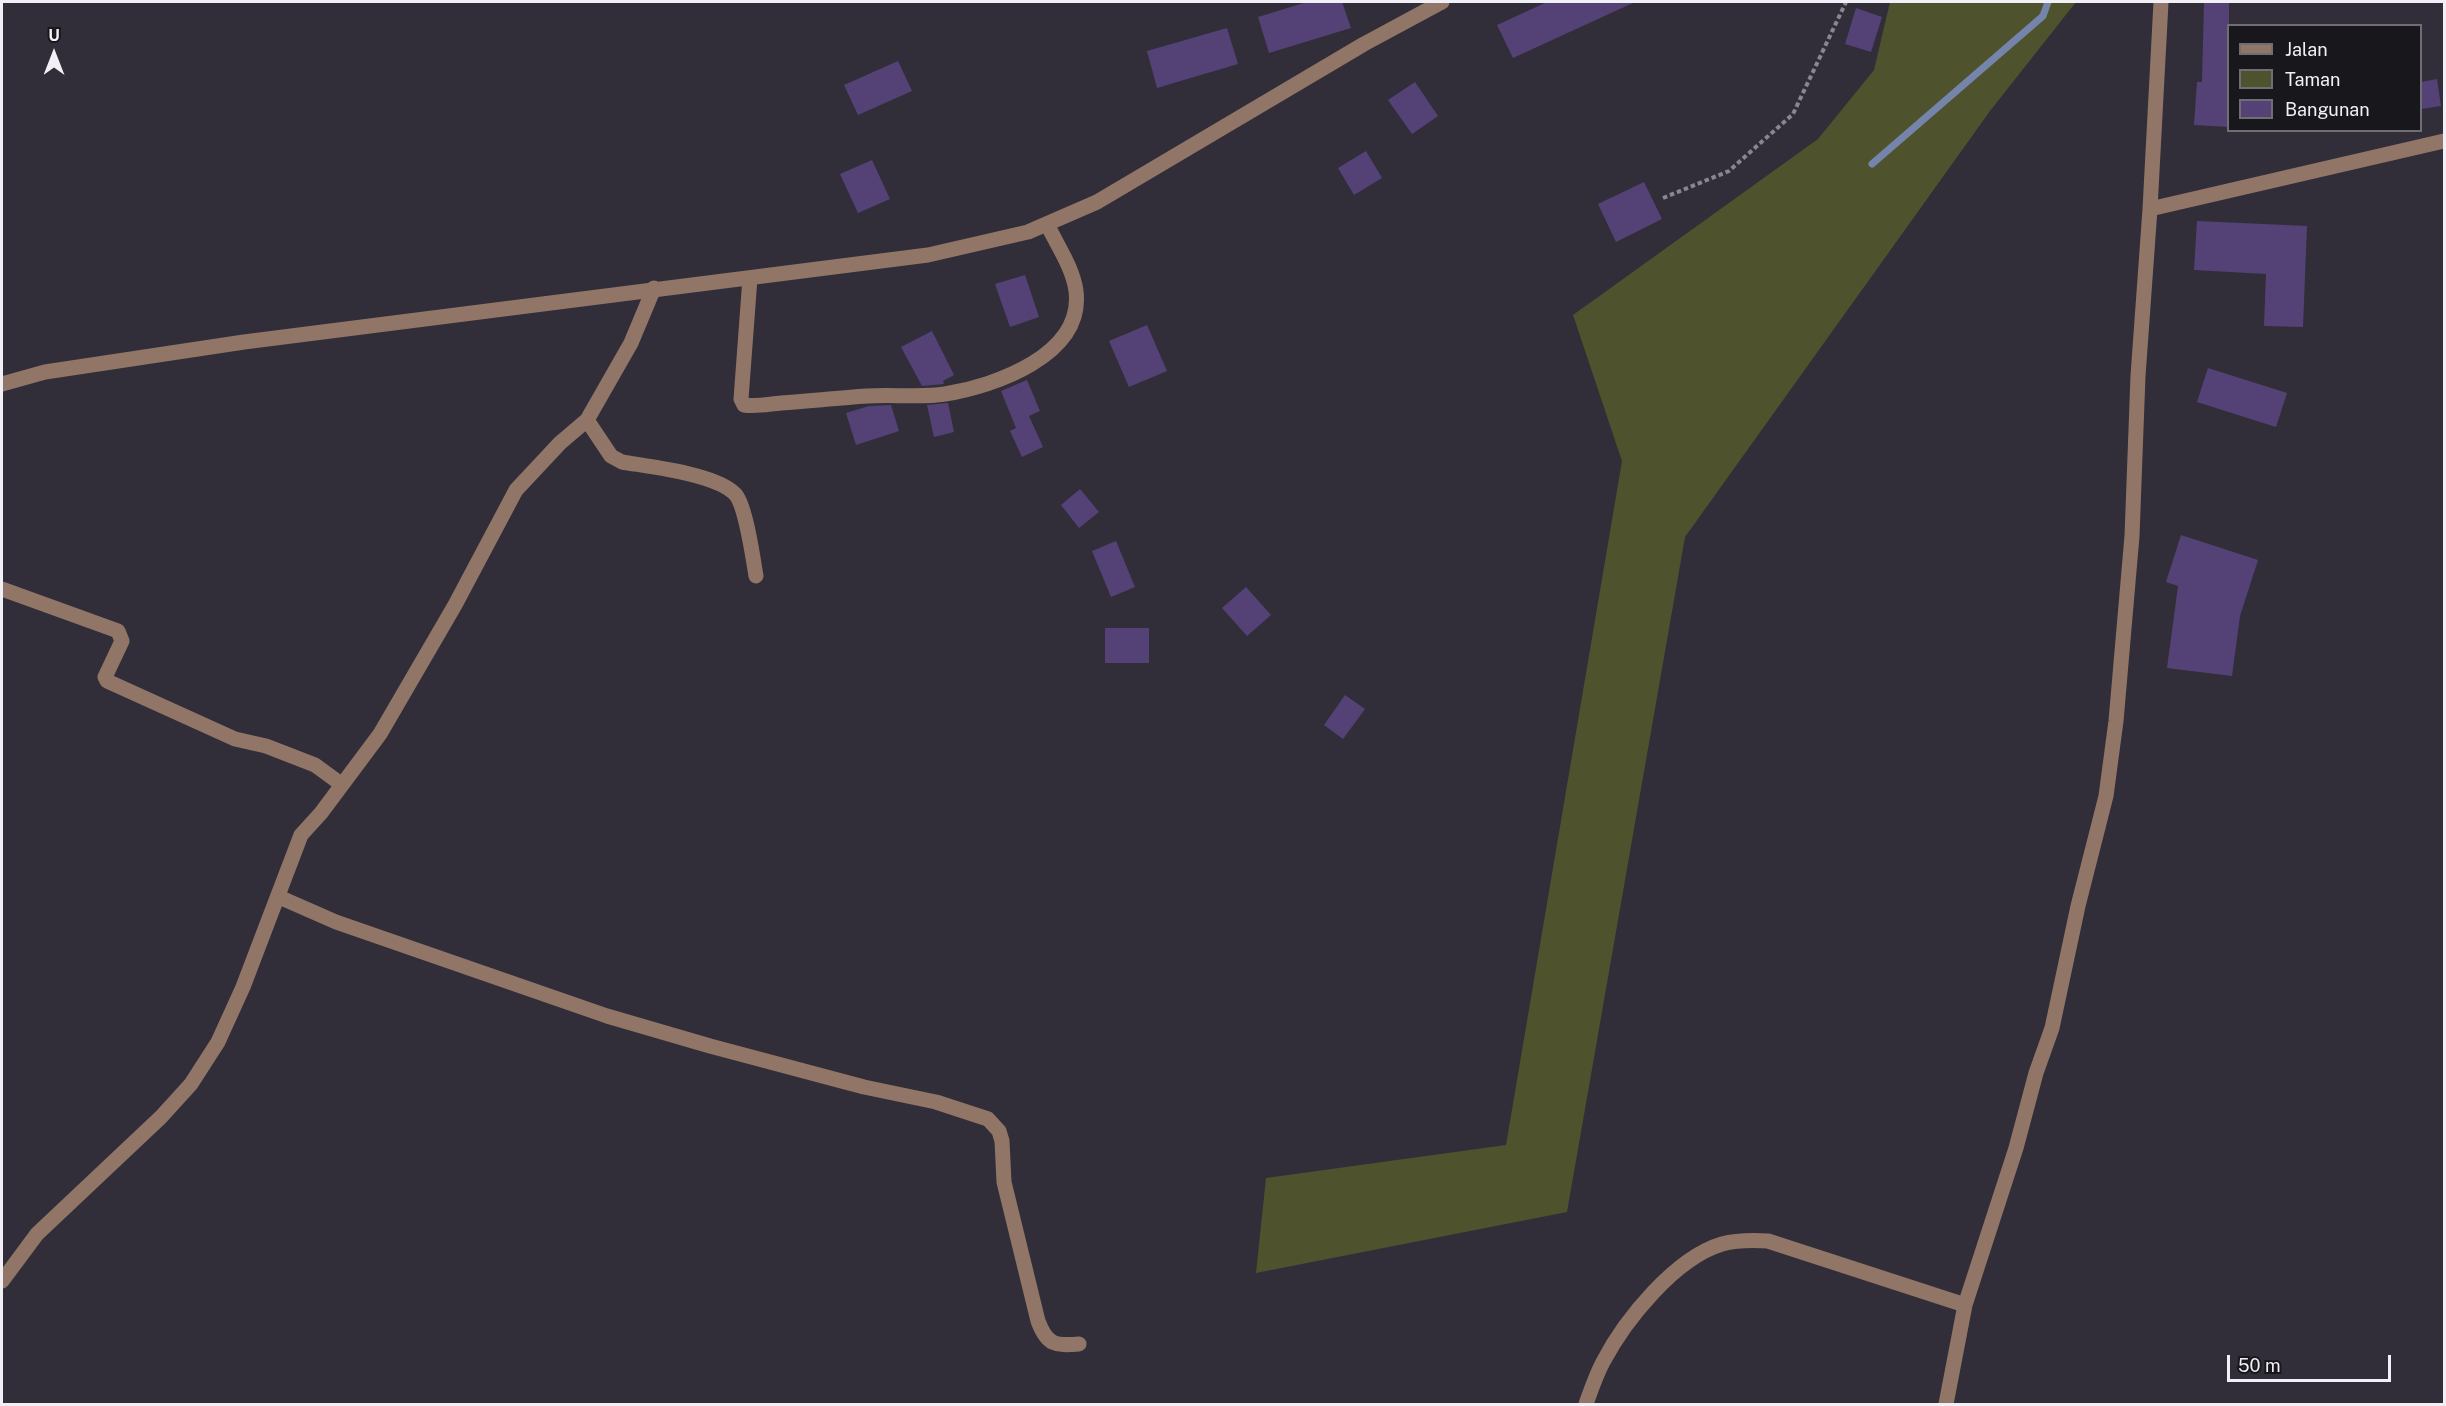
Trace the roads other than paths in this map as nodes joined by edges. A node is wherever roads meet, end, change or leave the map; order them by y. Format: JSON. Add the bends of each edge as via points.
{"nodes":[{"id":1,"x":1442,"y":2,"type":"edge"},
{"id":2,"x":2161,"y":2,"type":"edge"},
{"id":3,"x":2445,"y":141,"type":"edge"},
{"id":4,"x":2150,"y":209,"type":"junction"},
{"id":5,"x":1047,"y":224,"type":"junction"},
{"id":6,"x":750,"y":278,"type":"junction"},
{"id":7,"x":654,"y":288,"type":"junction"},
{"id":8,"x":2,"y":384,"type":"edge"},
{"id":9,"x":587,"y":420,"type":"junction"},
{"id":10,"x":756,"y":576,"type":"dead end"},
{"id":11,"x":2,"y":589,"type":"edge"},
{"id":12,"x":341,"y":784,"type":"junction"},
{"id":13,"x":279,"y":897,"type":"junction"},
{"id":14,"x":2,"y":1281,"type":"edge"},
{"id":15,"x":1965,"y":1305,"type":"junction"},
{"id":16,"x":1079,"y":1344,"type":"dead end"},
{"id":17,"x":1586,"y":1404,"type":"edge"},
{"id":18,"x":1946,"y":1404,"type":"edge"}],
"edges":[{"from":1,"to":5,"type":"street","via":[[1098,202]]},
{"from":2,"to":4,"type":"street"},
{"from":3,"to":4,"type":"street"},
{"from":4,"to":15,"type":"street","via":[[2132,536],[2106,796],[2052,1028]]},
{"from":5,"to":6,"type":"street","via":[[928,255]]},
{"from":5,"to":6,"type":"street","via":[[1073,278],[1076,293],[1071,323],[1064,337],[1032,363],[946,394],[744,405],[741,399]]},
{"from":6,"to":7,"type":"street"},
{"from":7,"to":8,"type":"street","via":[[244,342],[45,372]]},
{"from":7,"to":9,"type":"street","via":[[632,343]]},
{"from":9,"to":10,"type":"street","via":[[611,456],[622,462],[712,479],[737,496]]},
{"from":9,"to":12,"type":"street","via":[[516,490],[380,734]]},
{"from":11,"to":12,"type":"street","via":[[118,631],[122,641],[105,677],[107,681],[235,739],[315,765]]},
{"from":12,"to":13,"type":"street","via":[[301,836]]},
{"from":13,"to":14,"type":"street","via":[[218,1042],[191,1084],[37,1234]]},
{"from":13,"to":16,"type":"street","via":[[347,926],[607,1016],[988,1119],[1002,1141],[1004,1182],[1040,1328],[1050,1342],[1061,1346]]},
{"from":15,"to":17,"type":"street","via":[[1768,1241],[1735,1241],[1698,1256],[1672,1275],[1633,1316],[1602,1363]]},
{"from":15,"to":18,"type":"street"}]}
